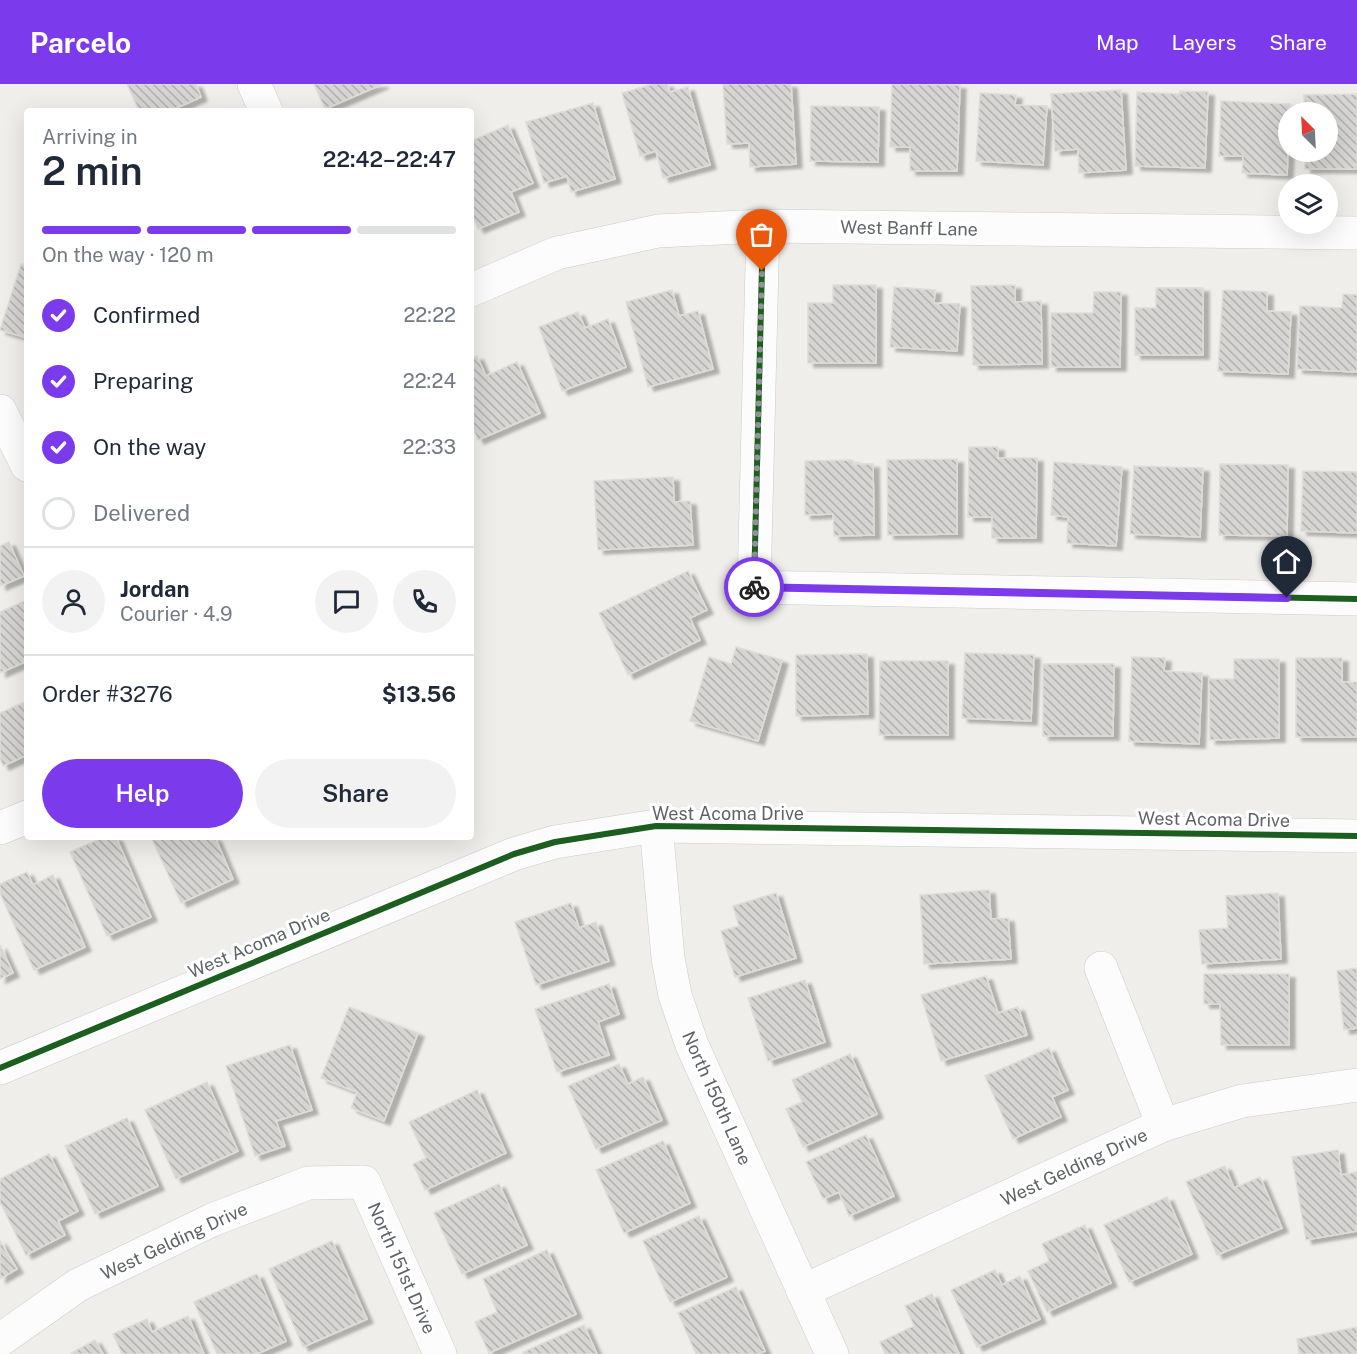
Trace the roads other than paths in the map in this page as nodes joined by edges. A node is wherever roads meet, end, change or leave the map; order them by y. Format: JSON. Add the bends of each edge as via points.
{"nodes":[{"id":1,"x":254,"y":84,"type":"edge"},
{"id":2,"x":265,"y":108,"type":"edge"},
{"id":3,"x":763,"y":226,"type":"junction"},
{"id":4,"x":1357,"y":233,"type":"edge"},
{"id":5,"x":474,"y":289,"type":"edge"},
{"id":6,"x":0,"y":411,"type":"edge"},
{"id":7,"x":24,"y":459,"type":"edge"},
{"id":8,"x":1357,"y":599,"type":"edge"},
{"id":9,"x":24,"y":818,"type":"edge"},
{"id":10,"x":656,"y":826,"type":"junction"},
{"id":11,"x":0,"y":828,"type":"edge"},
{"id":12,"x":1357,"y":836,"type":"edge"},
{"id":13,"x":1101,"y":968,"type":"dead end"},
{"id":14,"x":0,"y":1068,"type":"edge"},
{"id":15,"x":1357,"y":1085,"type":"edge"},
{"id":16,"x":1163,"y":1125,"type":"junction"},
{"id":17,"x":364,"y":1182,"type":"joint"},
{"id":18,"x":803,"y":1291,"type":"junction"},
{"id":19,"x":0,"y":1340,"type":"edge"},
{"id":20,"x":440,"y":1354,"type":"edge"},
{"id":21,"x":832,"y":1354,"type":"edge"}],
"edges":[{"from":1,"to":2,"type":"street"},
{"from":3,"to":4,"type":"street","name":"West Banff Lane"},
{"from":3,"to":5,"type":"street","name":"West Banff Lane","via":[[646,233],[557,253]]},
{"from":3,"to":8,"type":"street","via":[[754,587]]},
{"from":6,"to":7,"type":"street"},
{"from":9,"to":11,"type":"street"},
{"from":10,"to":12,"type":"street","name":"West Acoma Drive"},
{"from":10,"to":14,"type":"street","name":"West Acoma Drive","via":[[555,842],[505,858]]},
{"from":10,"to":18,"type":"street","name":"North 150th Lane","via":[[662,908],[675,995],[692,1045]]},
{"from":13,"to":16,"type":"street"},
{"from":15,"to":16,"type":"street","name":"West Gelding Drive","via":[[1242,1101]]},
{"from":16,"to":18,"type":"street","name":"West Gelding Drive"},
{"from":17,"to":19,"type":"street","name":"West Gelding Drive","via":[[308,1183],[212,1220],[78,1286]]},
{"from":17,"to":20,"type":"street","name":"North 151st Drive"},
{"from":18,"to":21,"type":"street","name":"North 150th Lane"}]}
